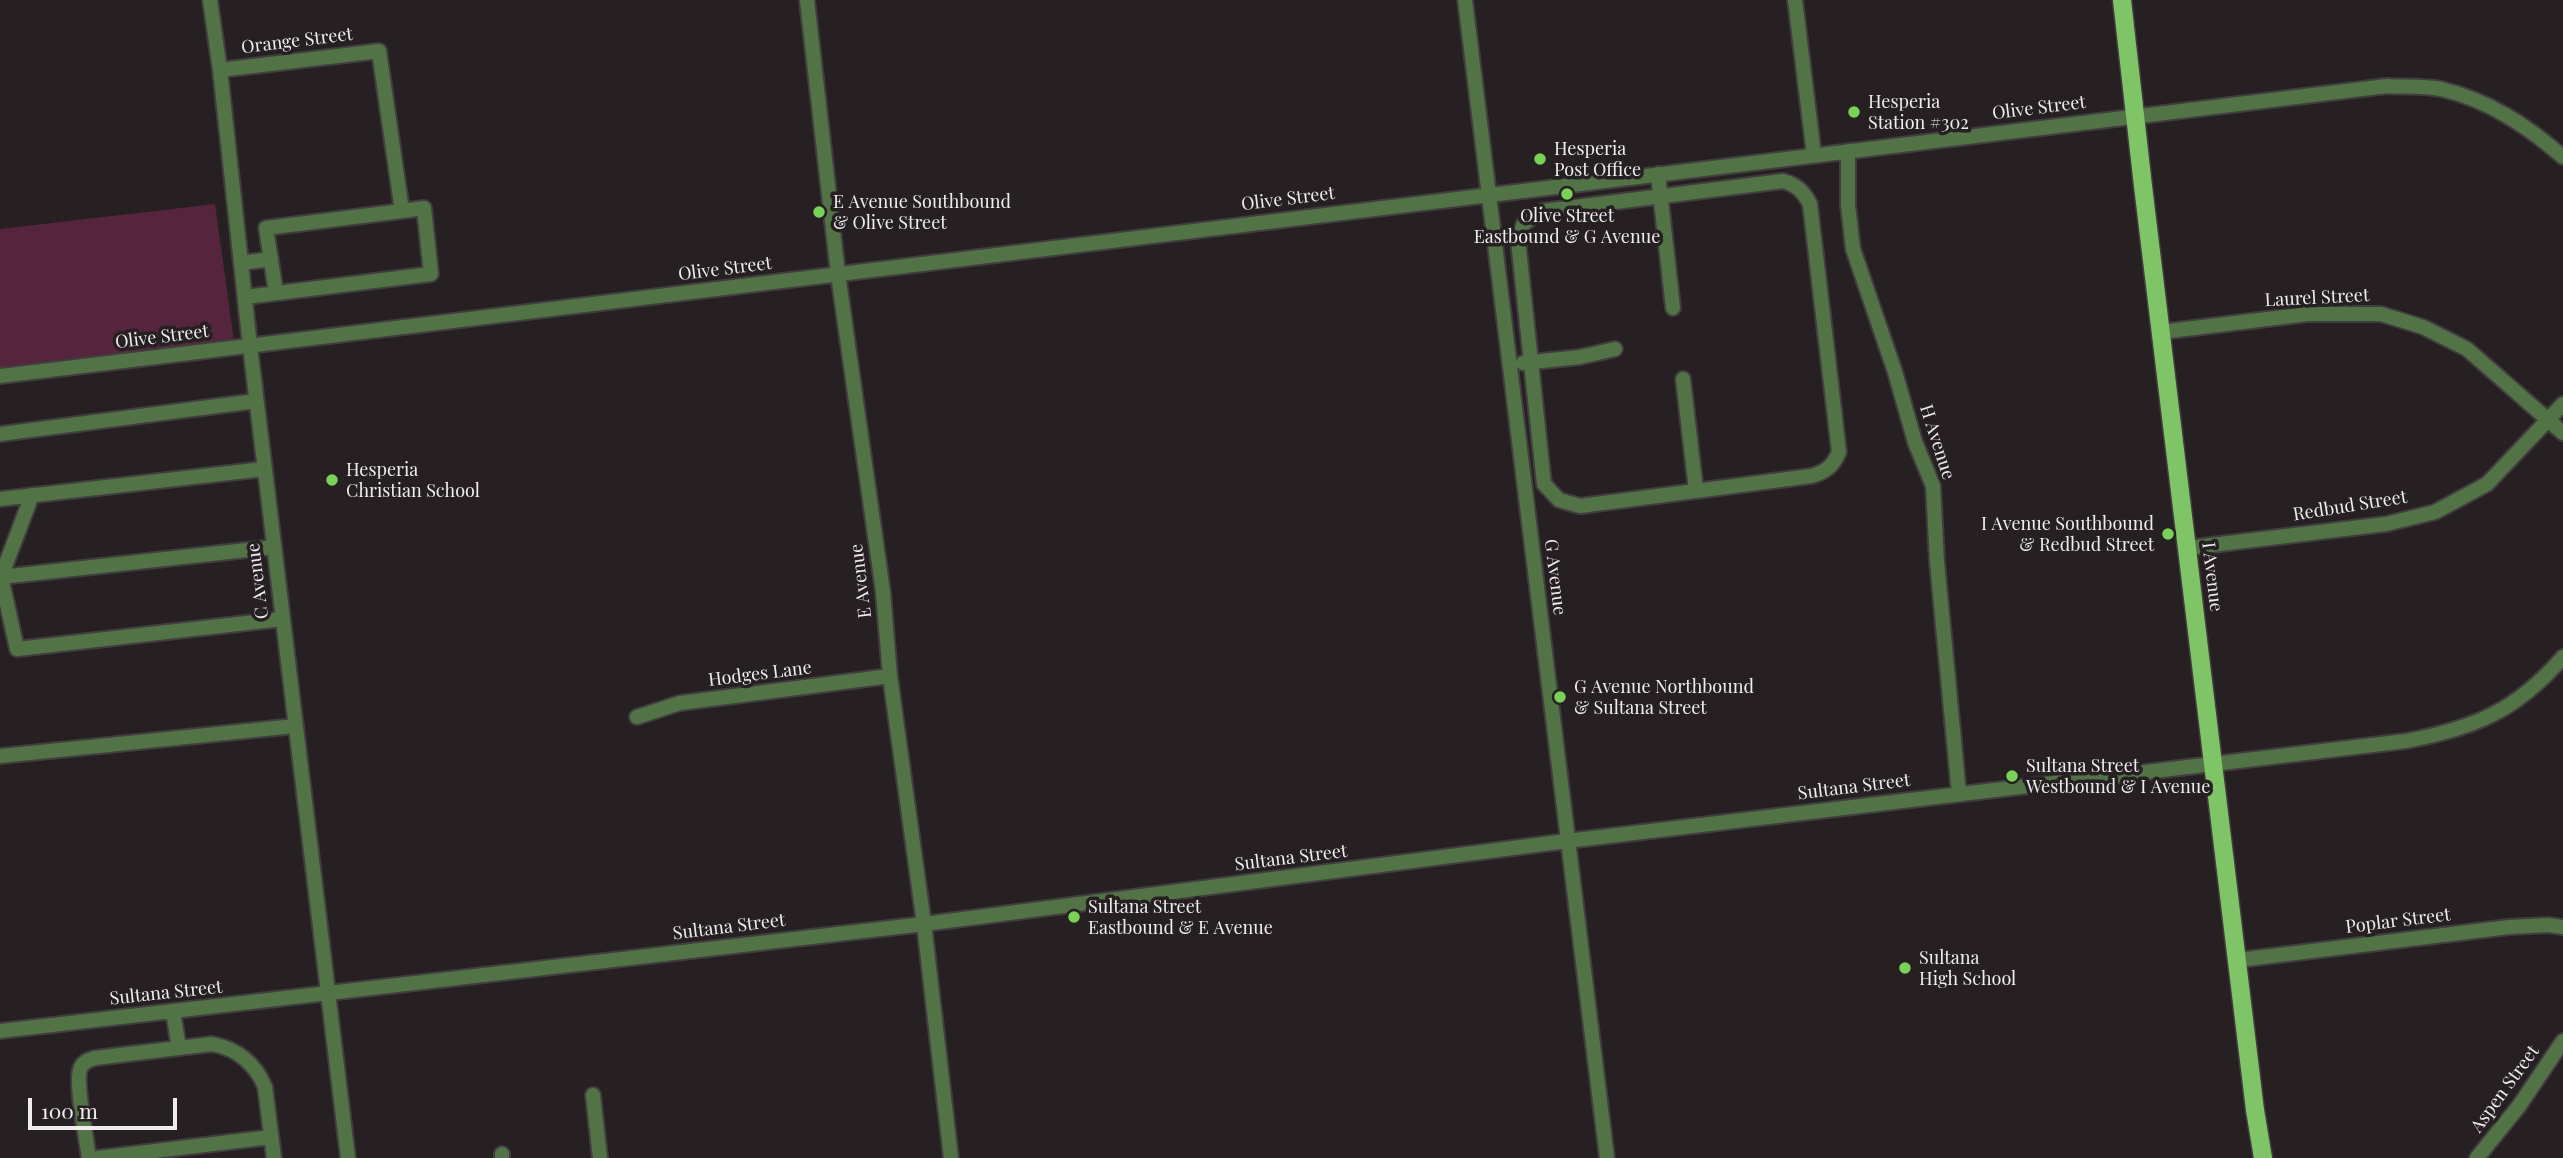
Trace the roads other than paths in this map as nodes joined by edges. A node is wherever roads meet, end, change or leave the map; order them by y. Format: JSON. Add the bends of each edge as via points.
{"nodes":[{"id":1,"x":210,"y":0,"type":"edge"},
{"id":2,"x":807,"y":0,"type":"edge"},
{"id":3,"x":1465,"y":0,"type":"edge"},
{"id":4,"x":1795,"y":0,"type":"edge"},
{"id":5,"x":2122,"y":0,"type":"edge"},
{"id":6,"x":220,"y":70,"type":"junction"},
{"id":7,"x":2135,"y":116,"type":"junction"},
{"id":8,"x":1848,"y":151,"type":"junction"},
{"id":9,"x":1814,"y":155,"type":"junction"},
{"id":10,"x":2563,"y":157,"type":"edge"},
{"id":11,"x":1658,"y":174,"type":"junction"},
{"id":12,"x":1488,"y":194,"type":"junction"},
{"id":13,"x":1660,"y":197,"type":"junction"},
{"id":14,"x":402,"y":211,"type":"junction"},
{"id":15,"x":271,"y":259,"type":"junction"},
{"id":16,"x":241,"y":264,"type":"junction"},
{"id":17,"x":838,"y":274,"type":"junction"},
{"id":18,"x":276,"y":293,"type":"junction"},
{"id":19,"x":245,"y":297,"type":"junction"},
{"id":20,"x":1673,"y":308,"type":"dead end"},
{"id":21,"x":2161,"y":331,"type":"junction"},
{"id":22,"x":250,"y":346,"type":"junction"},
{"id":23,"x":1615,"y":349,"type":"dead end"},
{"id":24,"x":1530,"y":363,"type":"junction"},
{"id":25,"x":1509,"y":364,"type":"junction"},
{"id":26,"x":0,"y":376,"type":"edge"},
{"id":27,"x":1683,"y":379,"type":"dead end"},
{"id":28,"x":256,"y":401,"type":"junction"},
{"id":29,"x":2563,"y":404,"type":"edge"},
{"id":30,"x":2549,"y":421,"type":"junction"},
{"id":31,"x":2563,"y":433,"type":"edge"},
{"id":32,"x":0,"y":434,"type":"edge"},
{"id":33,"x":264,"y":470,"type":"junction"},
{"id":34,"x":1696,"y":490,"type":"junction"},
{"id":35,"x":32,"y":495,"type":"junction"},
{"id":36,"x":0,"y":499,"type":"edge"},
{"id":37,"x":274,"y":547,"type":"junction"},
{"id":38,"x":2187,"y":548,"type":"junction"},
{"id":39,"x":1,"y":577,"type":"edge"},
{"id":40,"x":282,"y":619,"type":"junction"},
{"id":41,"x":2563,"y":657,"type":"edge"},
{"id":42,"x":890,"y":676,"type":"junction"},
{"id":43,"x":637,"y":717,"type":"dead end"},
{"id":44,"x":295,"y":726,"type":"junction"},
{"id":45,"x":0,"y":756,"type":"edge"},
{"id":46,"x":2214,"y":764,"type":"junction"},
{"id":47,"x":1959,"y":794,"type":"junction"},
{"id":48,"x":1567,"y":841,"type":"junction"},
{"id":49,"x":924,"y":924,"type":"junction"},
{"id":50,"x":2563,"y":927,"type":"edge"},
{"id":51,"x":2238,"y":960,"type":"junction"},
{"id":52,"x":327,"y":994,"type":"junction"},
{"id":53,"x":173,"y":1012,"type":"junction"},
{"id":54,"x":0,"y":1031,"type":"edge"},
{"id":55,"x":2563,"y":1041,"type":"edge"},
{"id":56,"x":179,"y":1045,"type":"junction"},
{"id":57,"x":593,"y":1095,"type":"dead end"},
{"id":58,"x":271,"y":1137,"type":"junction"},
{"id":59,"x":89,"y":1158,"type":"edge"},
{"id":60,"x":97,"y":1158,"type":"edge"},
{"id":61,"x":274,"y":1158,"type":"edge"},
{"id":62,"x":348,"y":1158,"type":"edge"},
{"id":63,"x":600,"y":1158,"type":"edge"},
{"id":64,"x":951,"y":1158,"type":"edge"},
{"id":65,"x":1607,"y":1158,"type":"edge"},
{"id":66,"x":2263,"y":1158,"type":"edge"},
{"id":67,"x":2477,"y":1158,"type":"edge"}],
"edges":[{"from":1,"to":6,"type":"street","name":"C Avenue"},
{"from":2,"to":17,"type":"street","name":"E Avenue"},
{"from":3,"to":12,"type":"street","name":"G Avenue"},
{"from":4,"to":9,"type":"street"},
{"from":5,"to":7,"type":"main road","name":"I Avenue"},
{"from":6,"to":14,"type":"street","name":"Orange Street","via":[[379,51]]},
{"from":6,"to":16,"type":"street","name":"C Avenue"},
{"from":7,"to":8,"type":"street","name":"Olive Street"},
{"from":7,"to":10,"type":"street","name":"Olive Street","via":[[2386,86],[2438,89],[2514,118]]},
{"from":7,"to":21,"type":"main road","name":"I Avenue"},
{"from":8,"to":9,"type":"street","name":"Olive Street"},
{"from":8,"to":47,"type":"street","name":"H Avenue","via":[[1853,249],[1914,442],[1933,486]]},
{"from":9,"to":11,"type":"street","name":"Olive Street"},
{"from":11,"to":12,"type":"street","name":"Olive Street"},
{"from":11,"to":13,"type":"street"},
{"from":12,"to":17,"type":"street","name":"Olive Street"},
{"from":12,"to":25,"type":"street","name":"G Avenue"},
{"from":13,"to":20,"type":"street"},
{"from":13,"to":24,"type":"street","via":[[1543,211],[1524,223],[1518,240]]},
{"from":13,"to":34,"type":"street","via":[[1783,181],[1796,185],[1810,204],[1839,452],[1834,463],[1811,476]]},
{"from":14,"to":15,"type":"street","via":[[266,228]]},
{"from":14,"to":18,"type":"street","via":[[424,208],[431,274]]},
{"from":15,"to":16,"type":"street"},
{"from":15,"to":18,"type":"street"},
{"from":16,"to":19,"type":"street","name":"C Avenue"},
{"from":17,"to":22,"type":"street","name":"Olive Street"},
{"from":17,"to":42,"type":"street","name":"E Avenue","via":[[883,592]]},
{"from":18,"to":19,"type":"street"},
{"from":19,"to":22,"type":"street","name":"C Avenue"},
{"from":21,"to":30,"type":"street","name":"Laurel Street","via":[[2308,314],[2381,314],[2423,327],[2467,349]]},
{"from":21,"to":38,"type":"main road","name":"I Avenue"},
{"from":22,"to":26,"type":"street","name":"Olive Street"},
{"from":22,"to":28,"type":"street","name":"C Avenue"},
{"from":23,"to":24,"type":"street"},
{"from":24,"to":25,"type":"street"},
{"from":24,"to":34,"type":"street","via":[[1544,484],[1559,500],[1580,506]]},
{"from":25,"to":48,"type":"street","name":"G Avenue"},
{"from":27,"to":34,"type":"street"},
{"from":28,"to":32,"type":"street"},
{"from":28,"to":33,"type":"street","name":"C Avenue"},
{"from":29,"to":30,"type":"street","name":"Redbud Street"},
{"from":30,"to":31,"type":"street","name":"Laurel Street"},
{"from":30,"to":38,"type":"street","name":"Redbud Street","via":[[2487,484],[2435,512],[2386,524]]},
{"from":33,"to":35,"type":"street"},
{"from":33,"to":37,"type":"street","name":"C Avenue"},
{"from":35,"to":36,"type":"street"},
{"from":35,"to":39,"type":"street"},
{"from":37,"to":39,"type":"street"},
{"from":37,"to":40,"type":"street","name":"C Avenue"},
{"from":38,"to":46,"type":"main road","name":"I Avenue"},
{"from":39,"to":40,"type":"street","via":[[17,649]]},
{"from":40,"to":44,"type":"street","name":"C Avenue"},
{"from":41,"to":46,"type":"street","name":"Sultana Street","via":[[2507,708],[2455,731]]},
{"from":42,"to":43,"type":"street","name":"Hodges Lane","via":[[680,704]]},
{"from":42,"to":49,"type":"street","name":"E Avenue"},
{"from":44,"to":45,"type":"street"},
{"from":44,"to":52,"type":"street","name":"C Avenue"},
{"from":46,"to":47,"type":"street","name":"Sultana Street"},
{"from":46,"to":51,"type":"main road","name":"I Avenue"},
{"from":47,"to":48,"type":"street","name":"Sultana Street"},
{"from":48,"to":49,"type":"street","name":"Sultana Street"},
{"from":48,"to":65,"type":"street","name":"G Avenue"},
{"from":49,"to":52,"type":"street","name":"Sultana Street"},
{"from":49,"to":64,"type":"street","name":"E Avenue"},
{"from":50,"to":51,"type":"street","name":"Poplar Street","via":[[2509,927]]},
{"from":51,"to":66,"type":"main road","name":"I Avenue"},
{"from":52,"to":53,"type":"street","name":"Sultana Street"},
{"from":52,"to":62,"type":"street","name":"C Avenue"},
{"from":53,"to":54,"type":"street","name":"Sultana Street"},
{"from":53,"to":56,"type":"street"},
{"from":55,"to":67,"type":"street","name":"Aspen Street"},
{"from":56,"to":58,"type":"street","via":[[223,1046],[245,1057],[265,1087]]},
{"from":56,"to":59,"type":"street","via":[[95,1058],[82,1065],[79,1079]]},
{"from":57,"to":63,"type":"street"},
{"from":58,"to":60,"type":"street"},
{"from":58,"to":61,"type":"street"}]}
